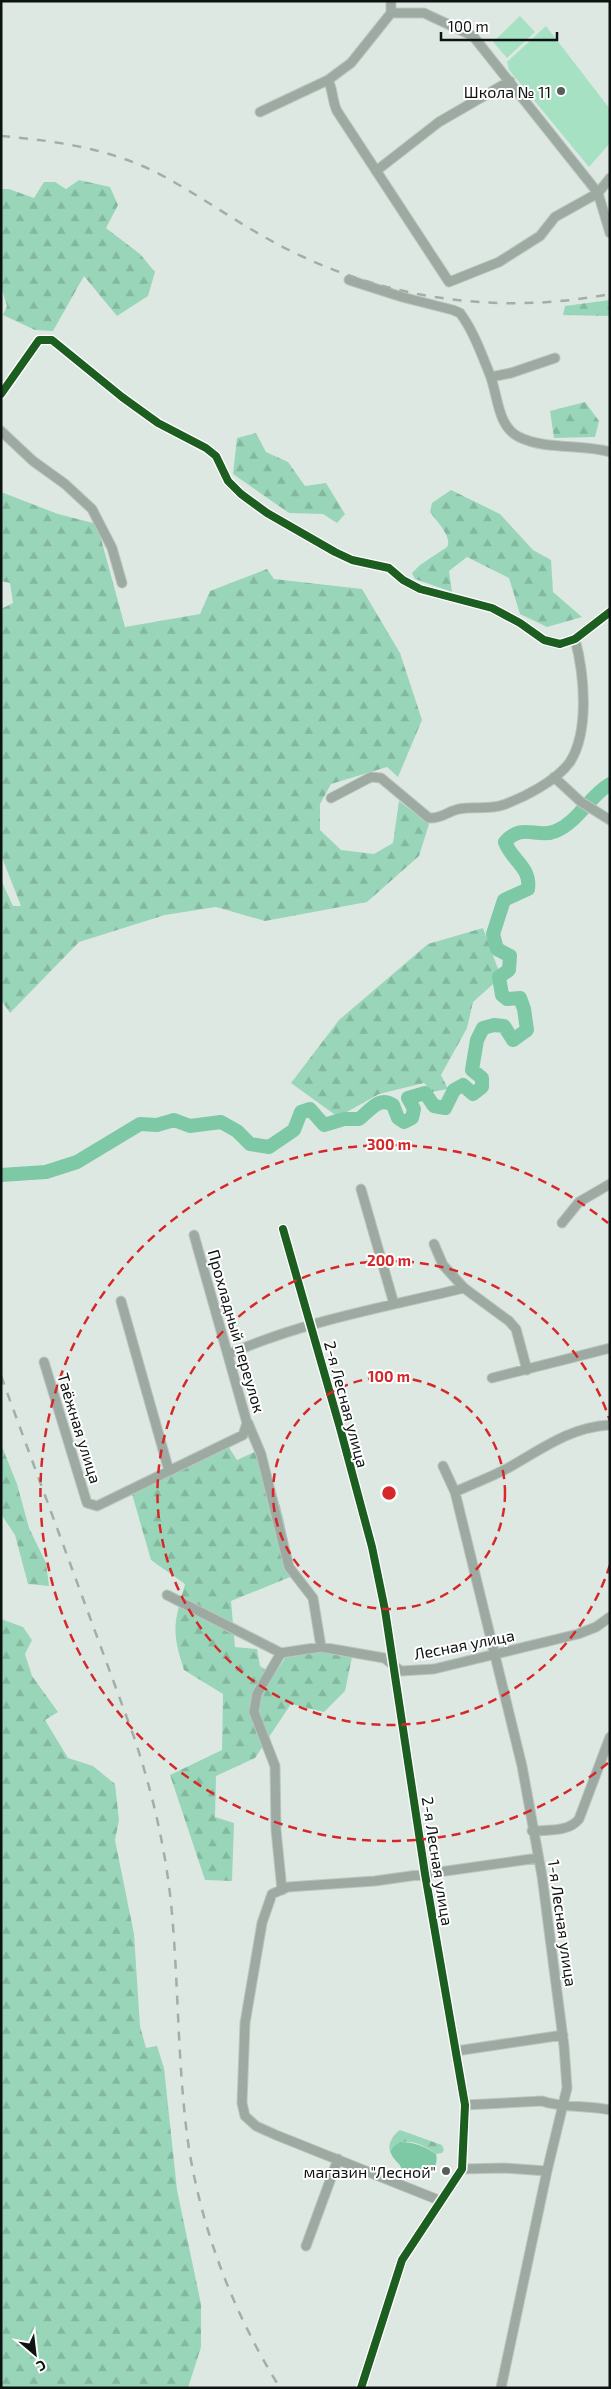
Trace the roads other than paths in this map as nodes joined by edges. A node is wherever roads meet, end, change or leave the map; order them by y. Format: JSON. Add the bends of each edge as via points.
{"nodes":[{"id":1,"x":391,"y":1,"type":"edge"},
{"id":2,"x":391,"y":13,"type":"junction"},
{"id":3,"x":328,"y":80,"type":"junction"},
{"id":4,"x":510,"y":81,"type":"junction"},
{"id":5,"x":260,"y":112,"type":"dead end"},
{"id":6,"x":376,"y":171,"type":"junction"},
{"id":7,"x":610,"y":178,"type":"edge"},
{"id":8,"x":598,"y":193,"type":"junction"},
{"id":9,"x":610,"y":233,"type":"edge"},
{"id":10,"x":350,"y":280,"type":"dead end"},
{"id":11,"x":555,"y":358,"type":"dead end"},
{"id":12,"x":491,"y":377,"type":"junction"},
{"id":13,"x":1,"y":394,"type":"edge"},
{"id":14,"x":1,"y":431,"type":"edge"},
{"id":15,"x":610,"y":452,"type":"edge"},
{"id":16,"x":122,"y":583,"type":"dead end"},
{"id":17,"x":610,"y":612,"type":"edge"},
{"id":18,"x":575,"y":639,"type":"junction"},
{"id":19,"x":554,"y":777,"type":"junction"},
{"id":20,"x":331,"y":798,"type":"dead end"},
{"id":21,"x":610,"y":820,"type":"edge"},
{"id":22,"x":610,"y":1184,"type":"edge"},
{"id":23,"x":361,"y":1189,"type":"dead end"},
{"id":24,"x":562,"y":1223,"type":"dead end"},
{"id":25,"x":283,"y":1229,"type":"dead end"},
{"id":26,"x":194,"y":1235,"type":"dead end"},
{"id":27,"x":434,"y":1244,"type":"dead end"},
{"id":28,"x":464,"y":1288,"type":"junction"},
{"id":29,"x":120,"y":1301,"type":"dead end"},
{"id":30,"x":394,"y":1304,"type":"junction"},
{"id":31,"x":311,"y":1324,"type":"junction"},
{"id":32,"x":610,"y":1348,"type":"edge"},
{"id":33,"x":229,"y":1354,"type":"junction"},
{"id":34,"x":44,"y":1362,"type":"dead end"},
{"id":35,"x":526,"y":1370,"type":"junction"},
{"id":36,"x":492,"y":1378,"type":"dead end"},
{"id":37,"x":248,"y":1422,"type":"junction"},
{"id":38,"x":610,"y":1425,"type":"edge"},
{"id":39,"x":443,"y":1466,"type":"dead end"},
{"id":40,"x":169,"y":1471,"type":"junction"},
{"id":41,"x":455,"y":1492,"type":"junction"},
{"id":42,"x":167,"y":1595,"type":"dead end"},
{"id":43,"x":610,"y":1617,"type":"edge"},
{"id":44,"x":321,"y":1648,"type":"junction"},
{"id":45,"x":281,"y":1653,"type":"junction"},
{"id":46,"x":494,"y":1654,"type":"junction"},
{"id":47,"x":392,"y":1665,"type":"junction"},
{"id":48,"x":610,"y":1737,"type":"edge"},
{"id":49,"x":532,"y":1831,"type":"junction"},
{"id":50,"x":538,"y":1858,"type":"junction"},
{"id":51,"x":425,"y":1874,"type":"junction"},
{"id":52,"x":285,"y":1888,"type":"junction"},
{"id":53,"x":563,"y":2036,"type":"junction"},
{"id":54,"x":456,"y":2051,"type":"junction"},
{"id":55,"x":464,"y":2105,"type":"junction"},
{"id":56,"x":564,"y":2105,"type":"junction"},
{"id":57,"x":610,"y":2110,"type":"edge"},
{"id":58,"x":338,"y":2159,"type":"junction"},
{"id":59,"x":462,"y":2170,"type":"junction"},
{"id":60,"x":547,"y":2171,"type":"junction"},
{"id":61,"x":441,"y":2201,"type":"junction"},
{"id":62,"x":306,"y":2246,"type":"dead end"},
{"id":63,"x":361,"y":2388,"type":"edge"},
{"id":64,"x":501,"y":2388,"type":"edge"}],
"edges":[{"from":1,"to":2,"type":"street"},
{"from":2,"to":3,"type":"street","via":[[351,63]]},
{"from":2,"to":4,"type":"street","via":[[424,13],[473,36]]},
{"from":3,"to":5,"type":"street"},
{"from":3,"to":6,"type":"street","via":[[337,111]]},
{"from":4,"to":6,"type":"street","via":[[439,122]]},
{"from":4,"to":8,"type":"street"},
{"from":6,"to":8,"type":"street","via":[[448,282],[499,262],[540,236],[555,217]]},
{"from":7,"to":8,"type":"street"},
{"from":8,"to":9,"type":"street"},
{"from":10,"to":12,"type":"street","via":[[460,314]]},
{"from":11,"to":12,"type":"street"},
{"from":12,"to":15,"type":"street","via":[[501,415],[507,427],[519,437],[551,445],[593,447]]},
{"from":13,"to":18,"type":"street","via":[[39,340],[52,340],[158,423],[216,456],[228,480],[241,494],[267,513],[335,552],[352,560],[389,568],[411,585],[436,594],[492,608],[552,642],[560,644]]},
{"from":14,"to":16,"type":"street","via":[[92,509],[112,548]]},
{"from":17,"to":18,"type":"street"},
{"from":18,"to":19,"type":"street","via":[[584,688],[580,734],[570,762]]},
{"from":19,"to":20,"type":"street","via":[[503,806],[459,809],[436,819],[429,818],[382,778],[371,777]]},
{"from":19,"to":21,"type":"street","via":[[581,802]]},
{"from":22,"to":24,"type":"street","via":[[579,1202]]},
{"from":23,"to":30,"type":"street"},
{"from":25,"to":31,"type":"street","name":"2-я Лесная улица"},
{"from":26,"to":33,"type":"street","name":"Прохладный переулок"},
{"from":27,"to":28,"type":"street","via":[[443,1265]]},
{"from":28,"to":30,"type":"street"},
{"from":28,"to":35,"type":"street","via":[[512,1325],[518,1335]]},
{"from":29,"to":40,"type":"street"},
{"from":30,"to":31,"type":"street"},
{"from":31,"to":33,"type":"street","via":[[267,1337]]},
{"from":31,"to":47,"type":"street","name":"2-я Лесная улица","via":[[372,1546]]},
{"from":32,"to":35,"type":"street"},
{"from":33,"to":37,"type":"street","name":"Прохладный переулок"},
{"from":34,"to":40,"type":"street","name":"Таёжная улица","via":[[87,1503],[97,1506]]},
{"from":35,"to":36,"type":"street"},
{"from":37,"to":40,"type":"street","name":"Прохладный переулок","via":[[243,1435]]},
{"from":37,"to":44,"type":"street","via":[[261,1454],[288,1567],[313,1598]]},
{"from":38,"to":41,"type":"street","via":[[588,1426],[575,1431]]},
{"from":39,"to":41,"type":"street","name":"1-я Лесная улица"},
{"from":41,"to":46,"type":"street","name":"1-я Лесная улица"},
{"from":42,"to":45,"type":"street"},
{"from":43,"to":46,"type":"street","name":"Лесная улица","via":[[578,1634]]},
{"from":44,"to":45,"type":"street","name":"Лесная улица"},
{"from":44,"to":47,"type":"street","name":"Лесная улица","via":[[384,1658]]},
{"from":45,"to":52,"type":"street","via":[[257,1694],[254,1712],[275,1766],[276,1830]]},
{"from":46,"to":47,"type":"street","name":"Лесная улица","via":[[434,1669],[401,1671]]},
{"from":46,"to":49,"type":"street","name":"1-я Лесная улица","via":[[522,1766]]},
{"from":47,"to":51,"type":"street","name":"2-я Лесная улица"},
{"from":48,"to":49,"type":"street","via":[[579,1819],[566,1828]]},
{"from":49,"to":50,"type":"street","name":"1-я Лесная улица"},
{"from":50,"to":51,"type":"street"},
{"from":50,"to":53,"type":"street","name":"1-я Лесная улица"},
{"from":51,"to":52,"type":"street"},
{"from":51,"to":54,"type":"street","name":"2-я Лесная улица"},
{"from":52,"to":58,"type":"street","via":[[272,1894],[262,1923],[245,2023],[242,2103],[245,2116],[256,2126]]},
{"from":53,"to":54,"type":"street"},
{"from":53,"to":56,"type":"street","name":"1-я Лесная улица","via":[[567,2088]]},
{"from":54,"to":55,"type":"street","name":"2-я Лесная улица"},
{"from":55,"to":56,"type":"street","via":[[524,2101]]},
{"from":55,"to":59,"type":"street","name":"2-я Лесная улица"},
{"from":56,"to":57,"type":"street"},
{"from":56,"to":60,"type":"street","name":"1-я Лесная улица"},
{"from":58,"to":61,"type":"street"},
{"from":58,"to":62,"type":"street"},
{"from":59,"to":60,"type":"street"},
{"from":59,"to":61,"type":"street"},
{"from":60,"to":64,"type":"street","name":"1-я Лесная улица"},
{"from":61,"to":63,"type":"street","via":[[402,2260]]}]}
